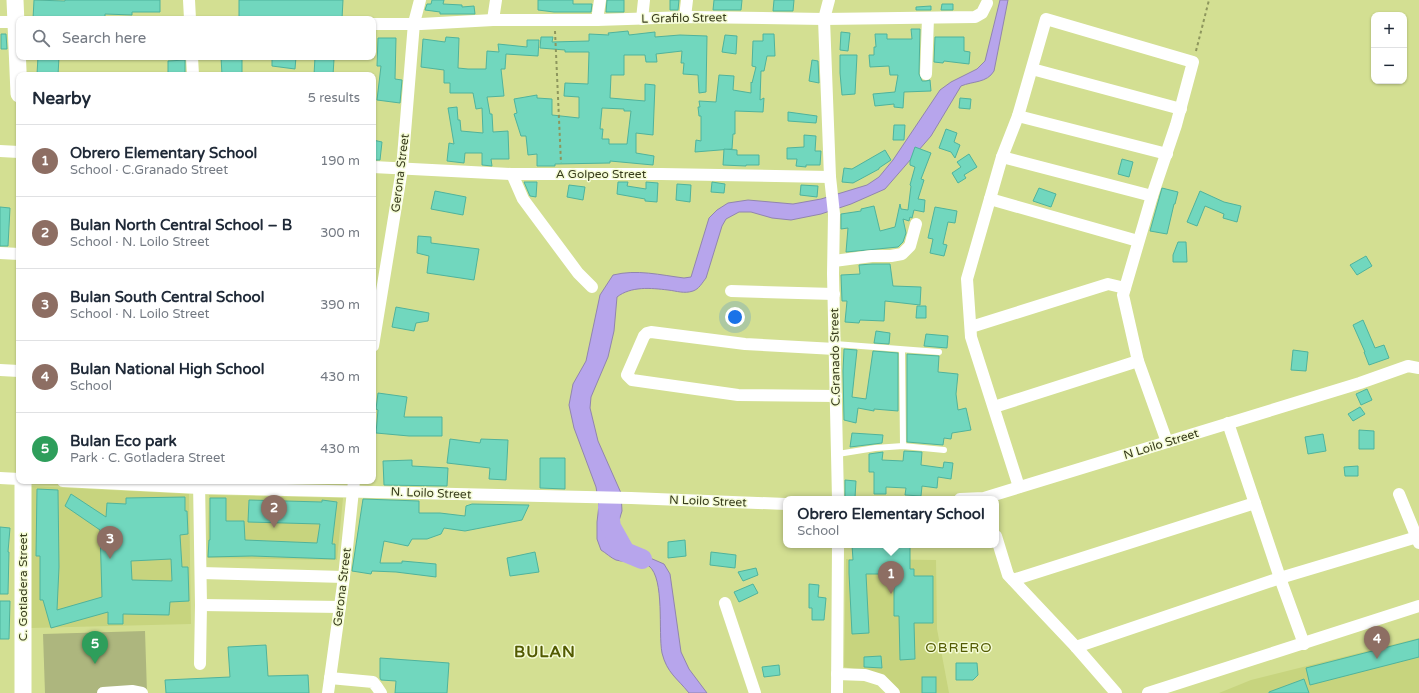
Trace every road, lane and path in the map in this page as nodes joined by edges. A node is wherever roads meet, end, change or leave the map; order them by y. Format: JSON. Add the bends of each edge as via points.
{"nodes":[{"id":1,"x":15,"y":0,"type":"edge"},
{"id":2,"x":189,"y":0,"type":"edge"},
{"id":3,"x":420,"y":0,"type":"edge"},
{"id":4,"x":496,"y":0,"type":"edge"},
{"id":5,"x":600,"y":0,"type":"edge"},
{"id":6,"x":644,"y":0,"type":"edge"},
{"id":7,"x":687,"y":0,"type":"edge"},
{"id":8,"x":829,"y":0,"type":"edge"},
{"id":9,"x":1209,"y":0,"type":"edge"},
{"id":10,"x":988,"y":3,"type":"dead end"},
{"id":11,"x":190,"y":16,"type":"edge"},
{"id":12,"x":685,"y":17,"type":"junction"},
{"id":13,"x":642,"y":18,"type":"junction"},
{"id":14,"x":928,"y":18,"type":"junction"},
{"id":15,"x":824,"y":19,"type":"junction"},
{"id":16,"x":493,"y":20,"type":"junction"},
{"id":17,"x":555,"y":20,"type":"junction"},
{"id":18,"x":597,"y":20,"type":"junction"},
{"id":19,"x":12,"y":22,"type":"edge"},
{"id":20,"x":414,"y":23,"type":"junction"},
{"id":21,"x":376,"y":24,"type":"edge"},
{"id":22,"x":192,"y":60,"type":"edge"},
{"id":23,"x":1193,"y":62,"type":"junction"},
{"id":24,"x":1032,"y":69,"type":"junction"},
{"id":25,"x":17,"y":72,"type":"edge"},
{"id":26,"x":193,"y":72,"type":"edge"},
{"id":27,"x":926,"y":74,"type":"dead end"},
{"id":28,"x":1180,"y":108,"type":"junction"},
{"id":29,"x":1018,"y":116,"type":"junction"},
{"id":30,"x":0,"y":151,"type":"edge"},
{"id":31,"x":16,"y":152,"type":"edge"},
{"id":32,"x":1167,"y":154,"type":"junction"},
{"id":33,"x":1002,"y":157,"type":"junction"},
{"id":34,"x":376,"y":167,"type":"edge"},
{"id":35,"x":402,"y":169,"type":"junction"},
{"id":36,"x":512,"y":174,"type":"junction"},
{"id":37,"x":561,"y":174,"type":"junction"},
{"id":38,"x":830,"y":177,"type":"junction"},
{"id":39,"x":1152,"y":196,"type":"junction"},
{"id":40,"x":990,"y":199,"type":"junction"},
{"id":41,"x":916,"y":224,"type":"dead end"},
{"id":42,"x":1138,"y":241,"type":"junction"},
{"id":43,"x":0,"y":253,"type":"edge"},
{"id":44,"x":16,"y":254,"type":"edge"},
{"id":45,"x":834,"y":261,"type":"junction"},
{"id":46,"x":379,"y":280,"type":"edge"},
{"id":47,"x":592,"y":287,"type":"dead end"},
{"id":48,"x":1125,"y":288,"type":"junction"},
{"id":49,"x":731,"y":291,"type":"dead end"},
{"id":50,"x":834,"y":294,"type":"junction"},
{"id":51,"x":376,"y":313,"type":"edge"},
{"id":52,"x":971,"y":327,"type":"junction"},
{"id":53,"x":835,"y":346,"type":"junction"},
{"id":54,"x":902,"y":350,"type":"junction"},
{"id":55,"x":939,"y":352,"type":"dead end"},
{"id":56,"x":1138,"y":361,"type":"junction"},
{"id":57,"x":1419,"y":368,"type":"edge"},
{"id":58,"x":0,"y":370,"type":"edge"},
{"id":59,"x":16,"y":371,"type":"edge"},
{"id":60,"x":836,"y":396,"type":"junction"},
{"id":61,"x":994,"y":407,"type":"junction"},
{"id":62,"x":1228,"y":423,"type":"junction"},
{"id":63,"x":1167,"y":442,"type":"junction"},
{"id":64,"x":903,"y":446,"type":"junction"},
{"id":65,"x":944,"y":450,"type":"dead end"},
{"id":66,"x":838,"y":454,"type":"junction"},
{"id":67,"x":0,"y":478,"type":"edge"},
{"id":68,"x":16,"y":479,"type":"edge"},
{"id":69,"x":23,"y":484,"type":"edge"},
{"id":70,"x":199,"y":484,"type":"edge"},
{"id":71,"x":353,"y":486,"type":"edge"},
{"id":72,"x":1019,"y":487,"type":"junction"},
{"id":73,"x":1398,"y":494,"type":"dead end"},
{"id":74,"x":838,"y":496,"type":"edge"},
{"id":75,"x":990,"y":496,"type":"edge"},
{"id":76,"x":631,"y":498,"type":"joint"},
{"id":77,"x":1255,"y":503,"type":"junction"},
{"id":78,"x":783,"y":504,"type":"edge"},
{"id":79,"x":1418,"y":540,"type":"edge"},
{"id":80,"x":999,"y":546,"type":"edge"},
{"id":81,"x":838,"y":548,"type":"edge"},
{"id":82,"x":201,"y":573,"type":"junction"},
{"id":83,"x":344,"y":576,"type":"junction"},
{"id":84,"x":1280,"y":578,"type":"junction"},
{"id":85,"x":1013,"y":580,"type":"junction"},
{"id":86,"x":725,"y":603,"type":"dead end"},
{"id":87,"x":201,"y":605,"type":"junction"},
{"id":88,"x":1419,"y":606,"type":"edge"},
{"id":89,"x":340,"y":608,"type":"junction"},
{"id":90,"x":1304,"y":644,"type":"junction"},
{"id":91,"x":1076,"y":647,"type":"junction"},
{"id":92,"x":200,"y":664,"type":"dead end"},
{"id":93,"x":837,"y":674,"type":"junction"},
{"id":94,"x":330,"y":678,"type":"junction"},
{"id":95,"x":23,"y":693,"type":"edge"},
{"id":96,"x":103,"y":693,"type":"edge"},
{"id":97,"x":142,"y":693,"type":"edge"},
{"id":98,"x":328,"y":693,"type":"edge"},
{"id":99,"x":380,"y":693,"type":"edge"},
{"id":100,"x":756,"y":693,"type":"edge"},
{"id":101,"x":837,"y":693,"type":"edge"},
{"id":102,"x":894,"y":693,"type":"edge"},
{"id":103,"x":1116,"y":693,"type":"edge"},
{"id":104,"x":1148,"y":693,"type":"edge"}],
"edges":[{"from":1,"to":19,"type":"main road"},
{"from":2,"to":11,"type":"street"},
{"from":3,"to":20,"type":"street","name":"Gerona Street"},
{"from":4,"to":16,"type":"street"},
{"from":5,"to":18,"type":"street"},
{"from":6,"to":13,"type":"street"},
{"from":7,"to":12,"type":"street"},
{"from":8,"to":15,"type":"street","name":"C.Granado Street"},
{"from":9,"to":23,"type":"path"},
{"from":10,"to":14,"type":"street","name":"L Grafilo Street","via":[[982,13],[975,17]]},
{"from":12,"to":13,"type":"street","name":"L Grafilo Street"},
{"from":12,"to":15,"type":"street","name":"L Grafilo Street"},
{"from":13,"to":18,"type":"street","name":"L Grafilo Street"},
{"from":14,"to":15,"type":"street","name":"L Grafilo Street"},
{"from":14,"to":27,"type":"street"},
{"from":15,"to":38,"type":"street","name":"C.Granado Street"},
{"from":16,"to":17,"type":"street","name":"L Grafilo Street"},
{"from":16,"to":20,"type":"street","name":"L Grafilo Street"},
{"from":17,"to":18,"type":"street","name":"L Grafilo Street"},
{"from":17,"to":37,"type":"path"},
{"from":19,"to":25,"type":"main road"},
{"from":20,"to":21,"type":"street","name":"L Grafilo Street"},
{"from":20,"to":35,"type":"street","name":"Gerona Street"},
{"from":22,"to":26,"type":"street"},
{"from":23,"to":24,"type":"street","via":[[1046,19]]},
{"from":23,"to":28,"type":"street"},
{"from":24,"to":28,"type":"street"},
{"from":24,"to":29,"type":"street"},
{"from":28,"to":32,"type":"street"},
{"from":29,"to":32,"type":"street"},
{"from":29,"to":33,"type":"street"},
{"from":30,"to":31,"type":"street"},
{"from":32,"to":39,"type":"street"},
{"from":33,"to":39,"type":"street"},
{"from":33,"to":40,"type":"street"},
{"from":34,"to":35,"type":"street","name":"A Golpeo Street"},
{"from":35,"to":36,"type":"street","name":"A Golpeo Street"},
{"from":35,"to":46,"type":"street","name":"Gerona Street"},
{"from":36,"to":37,"type":"street","name":"A Golpeo Street"},
{"from":36,"to":47,"type":"street","via":[[523,199],[578,273]]},
{"from":37,"to":38,"type":"street","name":"A Golpeo Street"},
{"from":38,"to":45,"type":"street","name":"C.Granado Street","via":[[834,214]]},
{"from":39,"to":42,"type":"street"},
{"from":40,"to":42,"type":"street"},
{"from":40,"to":52,"type":"street","via":[[967,279]]},
{"from":41,"to":45,"type":"street","via":[[910,246],[902,254]]},
{"from":42,"to":48,"type":"street"},
{"from":43,"to":44,"type":"street"},
{"from":45,"to":50,"type":"street","name":"C.Granado Street"},
{"from":46,"to":51,"type":"street","name":"Gerona Street"},
{"from":48,"to":52,"type":"street","via":[[1108,284]]},
{"from":48,"to":56,"type":"street","via":[[1123,295]]},
{"from":49,"to":50,"type":"street"},
{"from":50,"to":53,"type":"street","name":"C.Granado Street"},
{"from":52,"to":61,"type":"street","via":[[971,337]]},
{"from":53,"to":54,"type":"lane"},
{"from":53,"to":60,"type":"street","name":"C.Granado Street"},
{"from":53,"to":60,"type":"street","via":[[745,344],[651,332],[644,336],[627,375],[632,380],[738,395]]},
{"from":54,"to":55,"type":"lane"},
{"from":54,"to":64,"type":"lane"},
{"from":56,"to":61,"type":"street"},
{"from":56,"to":63,"type":"street"},
{"from":57,"to":62,"type":"street","name":"N Loilo Street","via":[[1408,366]]},
{"from":58,"to":59,"type":"street"},
{"from":60,"to":66,"type":"street","name":"C.Granado Street"},
{"from":61,"to":72,"type":"street"},
{"from":62,"to":63,"type":"street","name":"N Loilo Street"},
{"from":62,"to":77,"type":"street"},
{"from":63,"to":72,"type":"street","name":"N Loilo Street"},
{"from":64,"to":65,"type":"lane"},
{"from":64,"to":66,"type":"lane"},
{"from":66,"to":74,"type":"street","name":"C.Granado Street"},
{"from":67,"to":68,"type":"street"},
{"from":69,"to":95,"type":"main road","name":"C. Gotladera Street"},
{"from":70,"to":71,"type":"street","name":"N. Loilo Street"},
{"from":70,"to":82,"type":"street"},
{"from":71,"to":76,"type":"street","name":"N. Loilo Street"},
{"from":71,"to":83,"type":"street","name":"Gerona Street"},
{"from":72,"to":75,"type":"street","name":"N Loilo Street"},
{"from":73,"to":79,"type":"street"},
{"from":76,"to":78,"type":"street","name":"N Loilo Street"},
{"from":77,"to":84,"type":"street"},
{"from":77,"to":85,"type":"street"},
{"from":79,"to":84,"type":"street"},
{"from":80,"to":85,"type":"street","via":[[1008,575]]},
{"from":81,"to":93,"type":"street"},
{"from":82,"to":83,"type":"street"},
{"from":82,"to":87,"type":"street"},
{"from":83,"to":89,"type":"street","name":"Gerona Street"},
{"from":84,"to":90,"type":"street"},
{"from":84,"to":91,"type":"street"},
{"from":85,"to":91,"type":"street"},
{"from":86,"to":100,"type":"street"},
{"from":87,"to":89,"type":"street"},
{"from":87,"to":92,"type":"street"},
{"from":88,"to":90,"type":"street"},
{"from":89,"to":94,"type":"street","name":"Gerona Street"},
{"from":90,"to":104,"type":"street"},
{"from":91,"to":103,"type":"street"},
{"from":93,"to":101,"type":"street"},
{"from":93,"to":102,"type":"street","via":[[865,675],[881,680]]},
{"from":94,"to":98,"type":"street","name":"Gerona Street"},
{"from":94,"to":99,"type":"street","via":[[373,682]]},
{"from":96,"to":97,"type":"street"}]}
